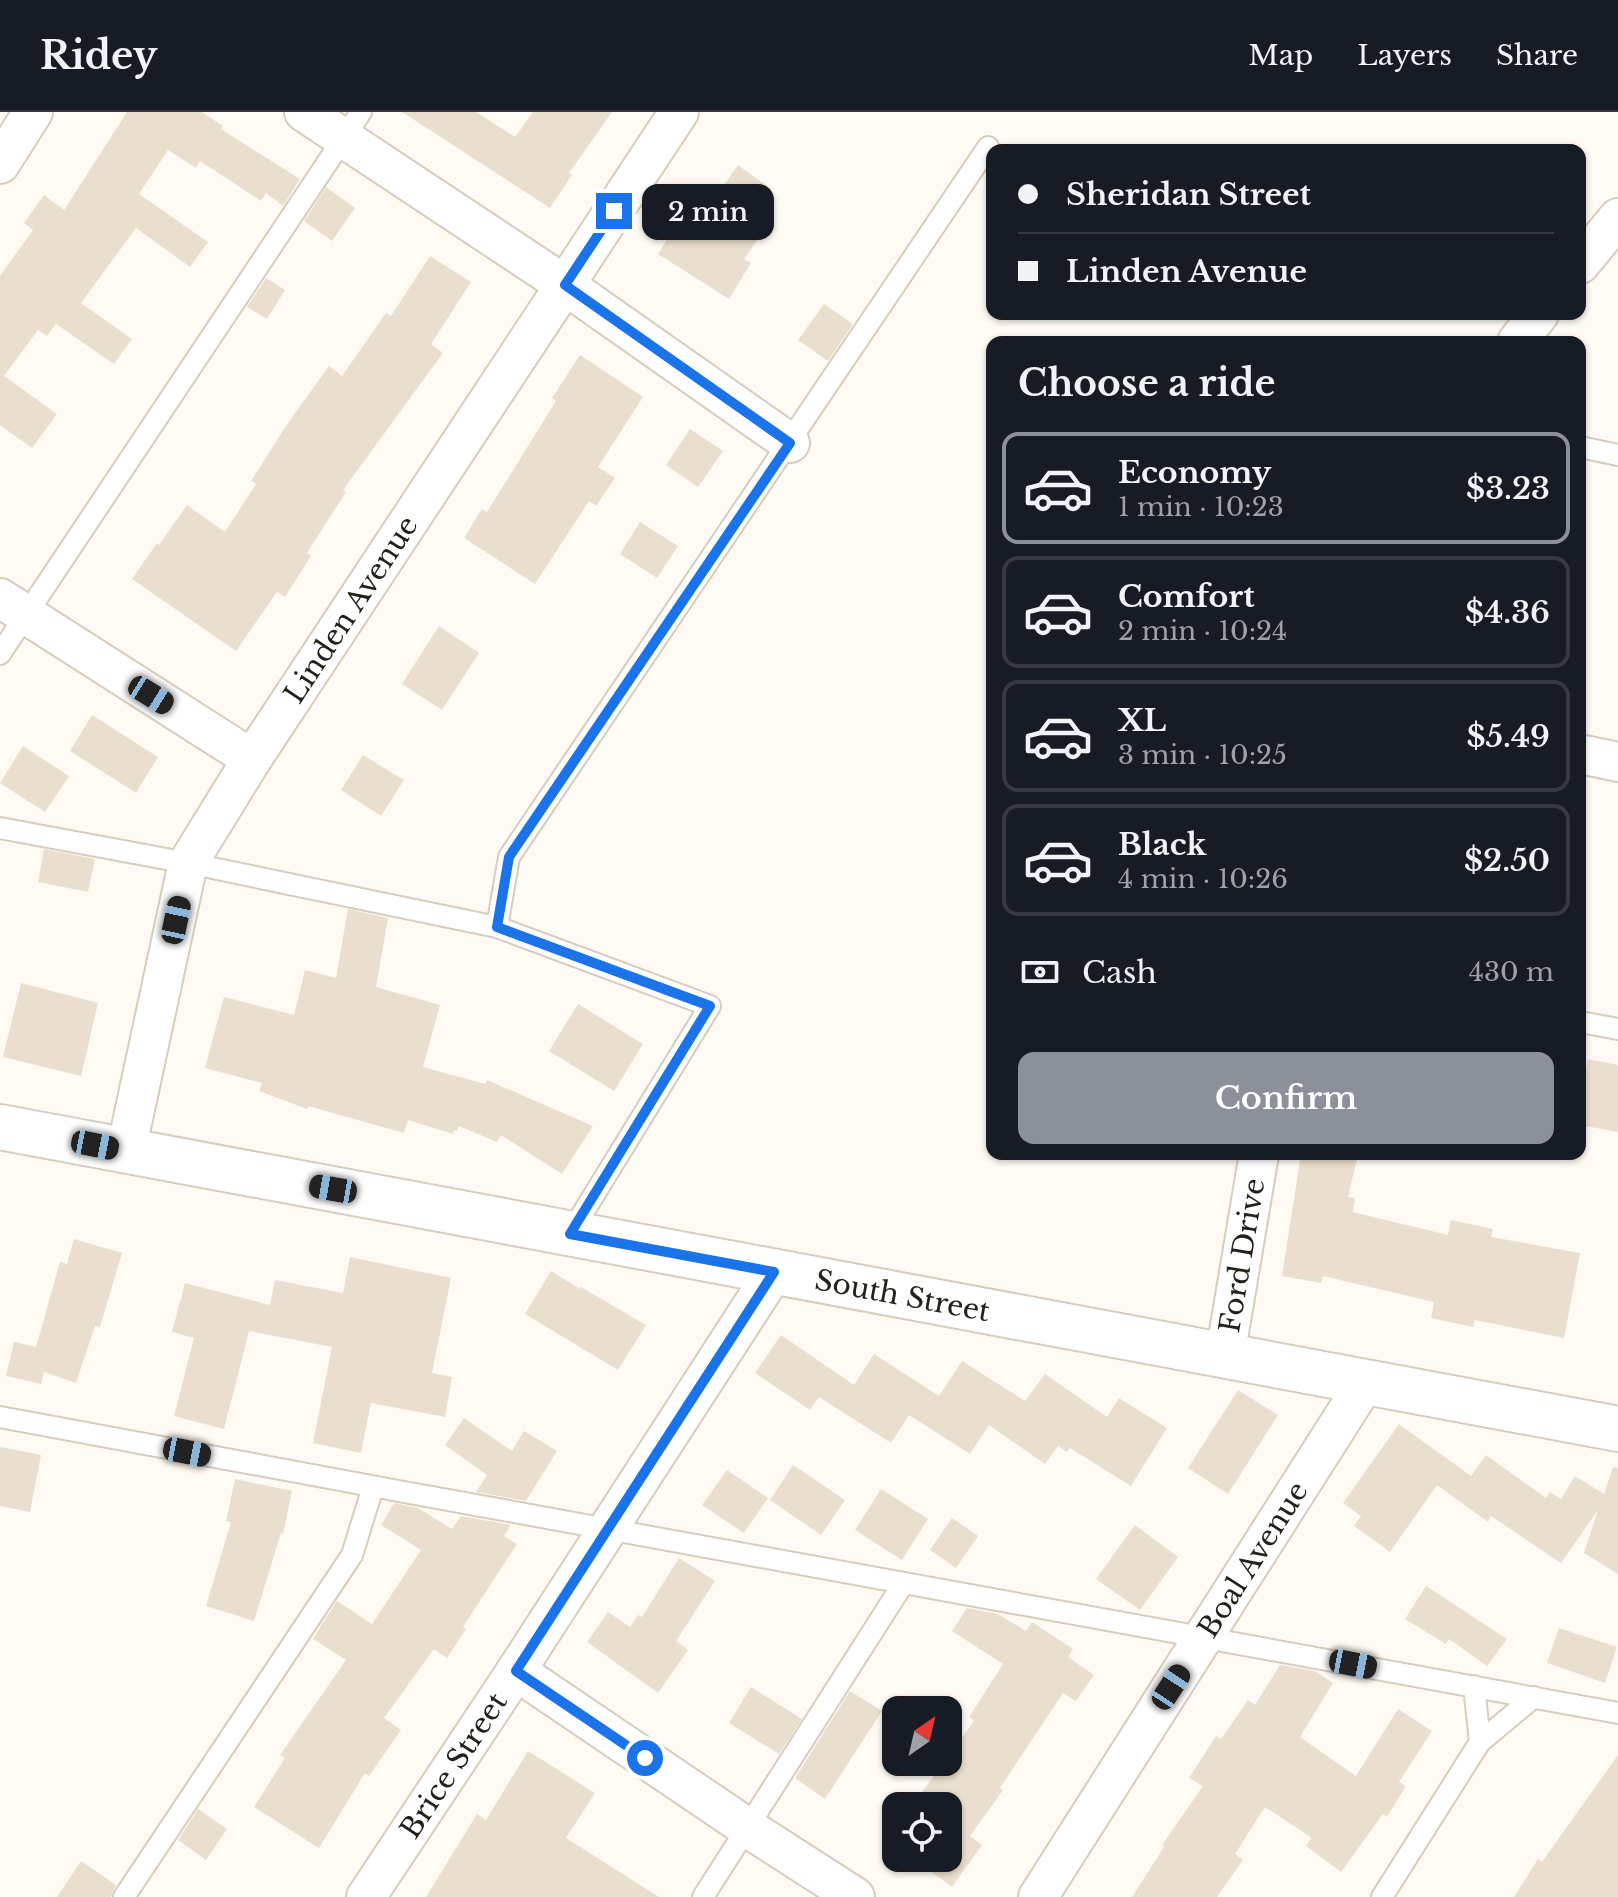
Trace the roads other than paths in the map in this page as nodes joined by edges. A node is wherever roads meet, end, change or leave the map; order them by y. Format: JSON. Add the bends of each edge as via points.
{"nodes":[{"id":1,"x":33,"y":112,"type":"edge"},
{"id":2,"x":304,"y":112,"type":"edge"},
{"id":3,"x":679,"y":112,"type":"edge"},
{"id":4,"x":352,"y":125,"type":"edge"},
{"id":5,"x":986,"y":150,"type":"edge"},
{"id":6,"x":0,"y":164,"type":"edge"},
{"id":7,"x":1618,"y":218,"type":"edge"},
{"id":8,"x":1586,"y":257,"type":"edge"},
{"id":9,"x":565,"y":285,"type":"junction"},
{"id":10,"x":1534,"y":320,"type":"edge"},
{"id":11,"x":1522,"y":336,"type":"edge"},
{"id":12,"x":790,"y":443,"type":"junction"},
{"id":13,"x":1586,"y":448,"type":"edge"},
{"id":14,"x":1618,"y":455,"type":"edge"},
{"id":15,"x":13,"y":606,"type":"edge"},
{"id":16,"x":0,"y":654,"type":"edge"},
{"id":17,"x":1586,"y":755,"type":"edge"},
{"id":18,"x":252,"y":759,"type":"junction"},
{"id":19,"x":1618,"y":762,"type":"edge"},
{"id":20,"x":0,"y":828,"type":"edge"},
{"id":21,"x":188,"y":863,"type":"junction"},
{"id":22,"x":497,"y":927,"type":"junction"},
{"id":23,"x":1586,"y":1023,"type":"edge"},
{"id":24,"x":1618,"y":1029,"type":"edge"},
{"id":25,"x":1,"y":1129,"type":"edge"},
{"id":26,"x":126,"y":1151,"type":"junction"},
{"id":27,"x":1258,"y":1160,"type":"edge"},
{"id":28,"x":570,"y":1234,"type":"junction"},
{"id":29,"x":774,"y":1272,"type":"junction"},
{"id":30,"x":1225,"y":1356,"type":"junction"},
{"id":31,"x":1365,"y":1383,"type":"junction"},
{"id":32,"x":0,"y":1417,"type":"edge"},
{"id":33,"x":1618,"y":1429,"type":"edge"},
{"id":34,"x":373,"y":1487,"type":"junction"},
{"id":35,"x":609,"y":1529,"type":"junction"},
{"id":36,"x":903,"y":1584,"type":"junction"},
{"id":37,"x":1203,"y":1637,"type":"junction"},
{"id":38,"x":516,"y":1671,"type":"junction"},
{"id":39,"x":1474,"y":1686,"type":"junction"},
{"id":40,"x":1534,"y":1697,"type":"junction"},
{"id":41,"x":1618,"y":1713,"type":"edge"},
{"id":42,"x":1480,"y":1742,"type":"junction"},
{"id":43,"x":748,"y":1828,"type":"junction"},
{"id":44,"x":124,"y":1897,"type":"edge"},
{"id":45,"x":366,"y":1897,"type":"edge"},
{"id":46,"x":703,"y":1897,"type":"edge"},
{"id":47,"x":855,"y":1897,"type":"edge"},
{"id":48,"x":1038,"y":1897,"type":"edge"},
{"id":49,"x":1382,"y":1897,"type":"edge"}],
"edges":[{"from":1,"to":6,"type":"street"},
{"from":2,"to":4,"type":"street"},
{"from":3,"to":9,"type":"street","name":"Linden Avenue"},
{"from":4,"to":9,"type":"street"},
{"from":4,"to":15,"type":"lane"},
{"from":5,"to":12,"type":"lane"},
{"from":7,"to":8,"type":"street"},
{"from":9,"to":12,"type":"street"},
{"from":9,"to":18,"type":"street","name":"Linden Avenue"},
{"from":10,"to":11,"type":"street"},
{"from":12,"to":22,"type":"lane","via":[[509,857]]},
{"from":13,"to":14,"type":"lane"},
{"from":15,"to":16,"type":"lane"},
{"from":15,"to":18,"type":"street"},
{"from":17,"to":19,"type":"street"},
{"from":18,"to":21,"type":"street","name":"Linden Avenue"},
{"from":20,"to":21,"type":"lane"},
{"from":21,"to":22,"type":"lane"},
{"from":21,"to":26,"type":"street","name":"Linden Avenue"},
{"from":22,"to":28,"type":"lane","via":[[710,1006]]},
{"from":23,"to":24,"type":"lane"},
{"from":25,"to":26,"type":"street","name":"South Street"},
{"from":26,"to":28,"type":"street","name":"South Street"},
{"from":27,"to":30,"type":"street","name":"Ford Drive"},
{"from":28,"to":29,"type":"street","name":"South Street"},
{"from":29,"to":30,"type":"street","name":"South Street"},
{"from":29,"to":35,"type":"street","name":"Brice Street"},
{"from":30,"to":31,"type":"street","name":"South Street"},
{"from":31,"to":33,"type":"street","name":"South Street"},
{"from":31,"to":37,"type":"street","name":"Boal Avenue"},
{"from":32,"to":34,"type":"lane"},
{"from":34,"to":35,"type":"lane"},
{"from":34,"to":44,"type":"lane","via":[[352,1555]]},
{"from":35,"to":36,"type":"lane"},
{"from":35,"to":38,"type":"street","name":"Brice Street"},
{"from":36,"to":37,"type":"lane"},
{"from":36,"to":43,"type":"lane"},
{"from":37,"to":39,"type":"lane"},
{"from":37,"to":48,"type":"street","name":"Boal Avenue"},
{"from":38,"to":43,"type":"street"},
{"from":38,"to":45,"type":"street","name":"Brice Street"},
{"from":39,"to":40,"type":"lane"},
{"from":39,"to":42,"type":"lane"},
{"from":40,"to":41,"type":"lane"},
{"from":40,"to":42,"type":"lane"},
{"from":42,"to":49,"type":"lane"},
{"from":43,"to":46,"type":"lane"},
{"from":43,"to":47,"type":"street"}]}
